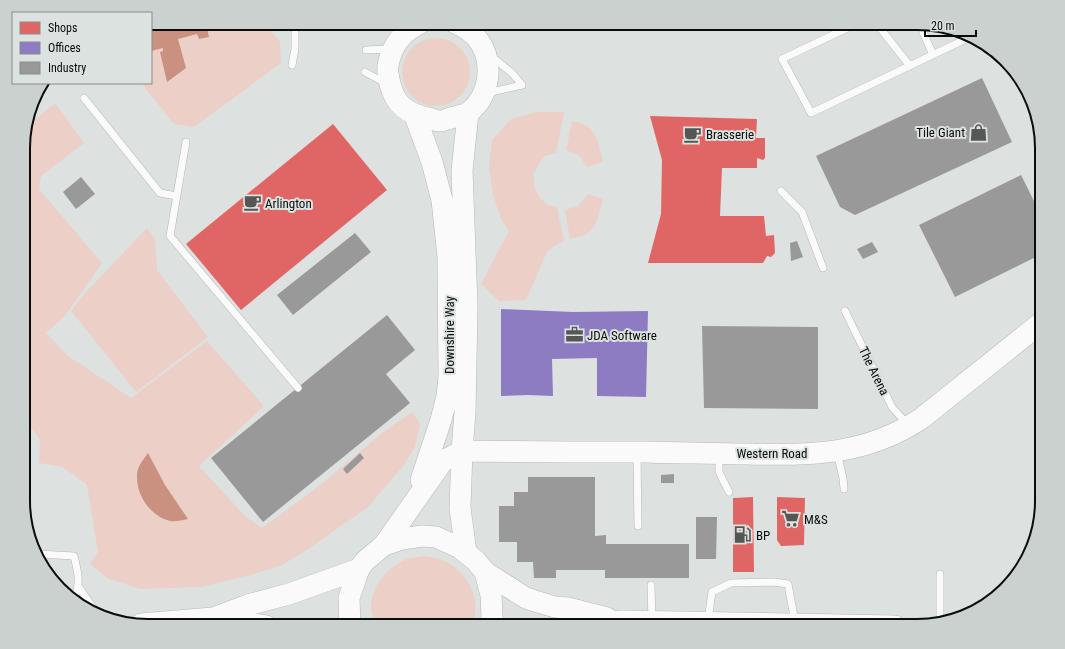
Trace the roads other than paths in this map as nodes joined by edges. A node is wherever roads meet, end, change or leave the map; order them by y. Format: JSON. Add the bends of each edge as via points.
{"nodes":[{"id":1,"x":409,"y":30,"type":"edge"},
{"id":2,"x":468,"y":30,"type":"edge"},
{"id":3,"x":843,"y":30,"type":"edge"},
{"id":4,"x":882,"y":30,"type":"edge"},
{"id":5,"x":922,"y":30,"type":"edge"},
{"id":6,"x":295,"y":33,"type":"dead end"},
{"id":7,"x":964,"y":40,"type":"edge"},
{"id":8,"x":366,"y":50,"type":"dead end"},
{"id":9,"x":393,"y":50,"type":"junction"},
{"id":10,"x":485,"y":51,"type":"junction"},
{"id":11,"x":933,"y":55,"type":"junction"},
{"id":12,"x":292,"y":65,"type":"dead end"},
{"id":13,"x":910,"y":66,"type":"junction"},
{"id":14,"x":365,"y":72,"type":"dead end"},
{"id":15,"x":391,"y":86,"type":"junction"},
{"id":16,"x":482,"y":94,"type":"junction"},
{"id":17,"x":84,"y":98,"type":"dead end"},
{"id":18,"x":468,"y":113,"type":"junction"},
{"id":19,"x":415,"y":116,"type":"junction"},
{"id":20,"x":186,"y":142,"type":"dead end"},
{"id":21,"x":780,"y":191,"type":"dead end"},
{"id":22,"x":177,"y":196,"type":"junction"},
{"id":23,"x":823,"y":268,"type":"dead end"},
{"id":24,"x":845,"y":311,"type":"dead end"},
{"id":25,"x":1035,"y":327,"type":"edge"},
{"id":26,"x":298,"y":388,"type":"dead end"},
{"id":27,"x":909,"y":426,"type":"junction"},
{"id":28,"x":462,"y":451,"type":"junction"},
{"id":29,"x":837,"y":451,"type":"junction"},
{"id":30,"x":637,"y":452,"type":"junction"},
{"id":31,"x":719,"y":453,"type":"junction"},
{"id":32,"x":844,"y":489,"type":"dead end"},
{"id":33,"x":729,"y":492,"type":"dead end"},
{"id":34,"x":638,"y":526,"type":"dead end"},
{"id":35,"x":384,"y":545,"type":"junction"},
{"id":36,"x":466,"y":552,"type":"junction"},
{"id":37,"x":43,"y":554,"type":"edge"},
{"id":38,"x":359,"y":569,"type":"junction"},
{"id":39,"x":485,"y":572,"type":"junction"},
{"id":40,"x":940,"y":574,"type":"dead end"},
{"id":41,"x":651,"y":585,"type":"dead end"},
{"id":42,"x":79,"y":587,"type":"junction"},
{"id":43,"x":76,"y":595,"type":"edge"},
{"id":44,"x":89,"y":603,"type":"edge"},
{"id":45,"x":940,"y":617,"type":"edge"},
{"id":46,"x":213,"y":618,"type":"junction"},
{"id":47,"x":201,"y":619,"type":"edge"},
{"id":48,"x":220,"y":619,"type":"edge"},
{"id":49,"x":350,"y":619,"type":"edge"},
{"id":50,"x":492,"y":619,"type":"edge"},
{"id":51,"x":613,"y":619,"type":"edge"},
{"id":52,"x":652,"y":619,"type":"edge"},
{"id":53,"x":709,"y":619,"type":"edge"},
{"id":54,"x":795,"y":619,"type":"edge"}],
"edges":[{"from":1,"to":9,"type":"street","via":[[399,38]]},
{"from":2,"to":10,"type":"street"},
{"from":3,"to":13,"type":"lane","via":[[782,59],[811,113]]},
{"from":4,"to":13,"type":"lane"},
{"from":5,"to":11,"type":"lane"},
{"from":6,"to":12,"type":"lane"},
{"from":7,"to":11,"type":"lane"},
{"from":8,"to":9,"type":"lane"},
{"from":9,"to":15,"type":"street","via":[[387,72]]},
{"from":10,"to":16,"type":"street","via":[[488,63],[487,83]]},
{"from":10,"to":16,"type":"lane","via":[[512,73],[522,85]]},
{"from":11,"to":13,"type":"lane"},
{"from":14,"to":15,"type":"lane"},
{"from":15,"to":19,"type":"street","via":[[401,105]]},
{"from":16,"to":18,"type":"street"},
{"from":17,"to":22,"type":"lane","via":[[160,193]]},
{"from":18,"to":19,"type":"street","via":[[441,121]]},
{"from":18,"to":28,"type":"street","name":"Downshire Way","via":[[462,171],[467,305]]},
{"from":19,"to":35,"type":"street","name":"Downshire Way","via":[[432,162],[442,200],[448,245],[449,377],[441,420],[424,474]]},
{"from":20,"to":22,"type":"lane"},
{"from":21,"to":23,"type":"lane","via":[[802,212]]},
{"from":22,"to":26,"type":"lane","via":[[170,236]]},
{"from":24,"to":27,"type":"lane","name":"The Arena","via":[[892,407]]},
{"from":25,"to":27,"type":"street","name":"Western Road"},
{"from":27,"to":29,"type":"street","name":"Western Road","via":[[887,437]]},
{"from":28,"to":30,"type":"street","name":"Western Road"},
{"from":28,"to":35,"type":"street","via":[[443,461]]},
{"from":28,"to":36,"type":"street","name":"Downshire Way","via":[[460,508]]},
{"from":29,"to":31,"type":"street","name":"Western Road","via":[[781,454]]},
{"from":29,"to":32,"type":"lane"},
{"from":30,"to":31,"type":"street","name":"Western Road"},
{"from":30,"to":34,"type":"lane"},
{"from":31,"to":33,"type":"lane","via":[[719,472]]},
{"from":35,"to":36,"type":"street","via":[[402,539],[436,537]]},
{"from":35,"to":38,"type":"street"},
{"from":36,"to":39,"type":"street"},
{"from":37,"to":42,"type":"lane","via":[[74,556],[78,568]]},
{"from":38,"to":46,"type":"street"},
{"from":38,"to":49,"type":"street","via":[[349,598]]},
{"from":39,"to":50,"type":"street","via":[[492,594]]},
{"from":39,"to":51,"type":"street","via":[[526,598]]},
{"from":40,"to":45,"type":"lane"},
{"from":41,"to":52,"type":"lane"},
{"from":42,"to":43,"type":"lane"},
{"from":42,"to":44,"type":"lane"},
{"from":46,"to":47,"type":"street"},
{"from":46,"to":48,"type":"street"},
{"from":53,"to":54,"type":"lane","via":[[712,592],[731,583],[774,582],[788,584]]}]}
